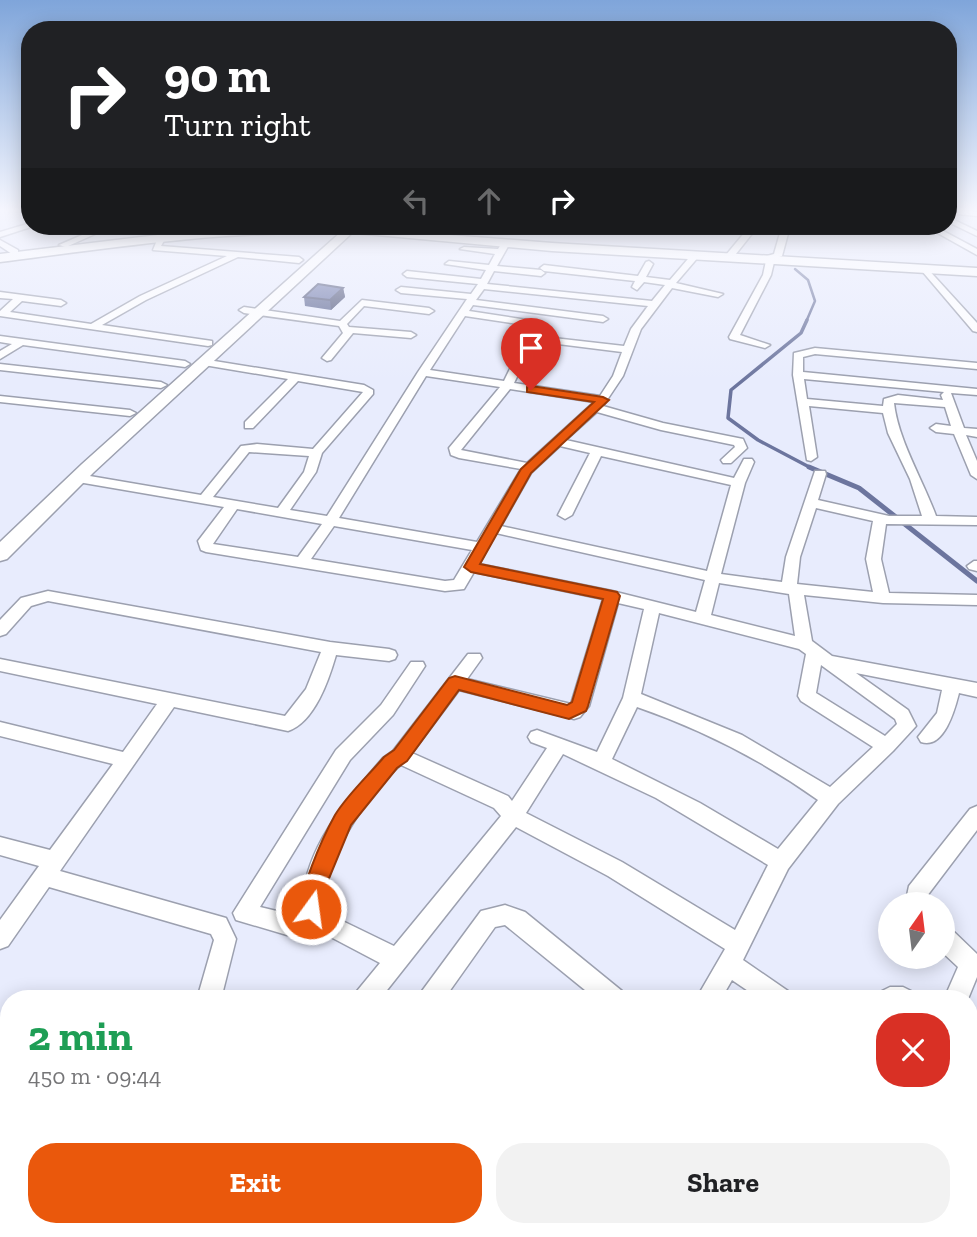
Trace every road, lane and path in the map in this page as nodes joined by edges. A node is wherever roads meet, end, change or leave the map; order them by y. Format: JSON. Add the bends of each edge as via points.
{"nodes":[{"id":1,"x":216,"y":266,"type":"edge"},
{"id":2,"x":294,"y":266,"type":"edge"},
{"id":3,"x":303,"y":266,"type":"edge"},
{"id":4,"x":454,"y":266,"type":"edge"},
{"id":5,"x":494,"y":266,"type":"edge"},
{"id":6,"x":545,"y":266,"type":"edge"},
{"id":7,"x":648,"y":266,"type":"edge"},
{"id":8,"x":687,"y":266,"type":"edge"},
{"id":9,"x":771,"y":266,"type":"edge"},
{"id":10,"x":884,"y":266,"type":"edge"},
{"id":11,"x":910,"y":266,"type":"edge"},
{"id":12,"x":925,"y":269,"type":"junction"},
{"id":13,"x":977,"y":270,"type":"edge"},
{"id":14,"x":543,"y":271,"type":"junction"},
{"id":15,"x":596,"y":273,"type":"junction"},
{"id":16,"x":407,"y":274,"type":"dead end"},
{"id":17,"x":487,"y":278,"type":"junction"},
{"id":18,"x":641,"y":279,"type":"junction"},
{"id":19,"x":671,"y":284,"type":"junction"},
{"id":20,"x":401,"y":290,"type":"dead end"},
{"id":21,"x":718,"y":294,"type":"dead end"},
{"id":22,"x":0,"y":295,"type":"edge"},
{"id":23,"x":587,"y":297,"type":"junction"},
{"id":24,"x":21,"y":298,"type":"junction"},
{"id":25,"x":472,"y":299,"type":"junction"},
{"id":26,"x":630,"y":302,"type":"junction"},
{"id":27,"x":61,"y":303,"type":"dead end"},
{"id":28,"x":654,"y":304,"type":"junction"},
{"id":29,"x":251,"y":311,"type":"junction"},
{"id":30,"x":429,"y":311,"type":"dead end"},
{"id":31,"x":463,"y":313,"type":"junction"},
{"id":32,"x":603,"y":319,"type":"dead end"},
{"id":33,"x":345,"y":327,"type":"junction"},
{"id":34,"x":90,"y":328,"type":"junction"},
{"id":35,"x":977,"y":329,"type":"edge"},
{"id":36,"x":411,"y":335,"type":"dead end"},
{"id":37,"x":532,"y":338,"type":"junction"},
{"id":38,"x":0,"y":340,"type":"edge"},
{"id":39,"x":22,"y":342,"type":"junction"},
{"id":40,"x":208,"y":343,"type":"junction"},
{"id":41,"x":765,"y":345,"type":"dead end"},
{"id":42,"x":628,"y":350,"type":"junction"},
{"id":43,"x":0,"y":356,"type":"edge"},
{"id":44,"x":327,"y":358,"type":"dead end"},
{"id":45,"x":202,"y":362,"type":"junction"},
{"id":46,"x":185,"y":364,"type":"junction"},
{"id":47,"x":977,"y":366,"type":"edge"},
{"id":48,"x":0,"y":368,"type":"edge"},
{"id":49,"x":423,"y":372,"type":"junction"},
{"id":50,"x":798,"y":375,"type":"junction"},
{"id":51,"x":296,"y":377,"type":"junction"},
{"id":52,"x":161,"y":385,"type":"junction"},
{"id":53,"x":507,"y":386,"type":"junction"},
{"id":54,"x":947,"y":389,"type":"junction"},
{"id":55,"x":977,"y":393,"type":"edge"},
{"id":56,"x":0,"y":399,"type":"edge"},
{"id":57,"x":802,"y":402,"type":"junction"},
{"id":58,"x":599,"y":404,"type":"junction"},
{"id":59,"x":949,"y":404,"type":"junction"},
{"id":60,"x":889,"y":410,"type":"junction"},
{"id":61,"x":130,"y":413,"type":"junction"},
{"id":62,"x":249,"y":425,"type":"dead end"},
{"id":63,"x":936,"y":428,"type":"dead end"},
{"id":64,"x":959,"y":431,"type":"junction"},
{"id":65,"x":977,"y":433,"type":"edge"},
{"id":66,"x":123,"y":438,"type":"junction"},
{"id":67,"x":558,"y":442,"type":"junction"},
{"id":68,"x":597,"y":452,"type":"junction"},
{"id":69,"x":316,"y":453,"type":"junction"},
{"id":70,"x":811,"y":457,"type":"dead end"},
{"id":71,"x":727,"y":460,"type":"dead end"},
{"id":72,"x":748,"y":462,"type":"dead end"},
{"id":73,"x":529,"y":467,"type":"junction"},
{"id":74,"x":820,"y":474,"type":"dead end"},
{"id":75,"x":977,"y":475,"type":"edge"},
{"id":76,"x":78,"y":478,"type":"junction"},
{"id":77,"x":738,"y":484,"type":"junction"},
{"id":78,"x":204,"y":500,"type":"junction"},
{"id":79,"x":813,"y":503,"type":"junction"},
{"id":80,"x":233,"y":505,"type":"junction"},
{"id":81,"x":281,"y":513,"type":"junction"},
{"id":82,"x":565,"y":515,"type":"dead end"},
{"id":83,"x":890,"y":520,"type":"junction"},
{"id":84,"x":331,"y":521,"type":"junction"},
{"id":85,"x":931,"y":521,"type":"junction"},
{"id":86,"x":977,"y":521,"type":"edge"},
{"id":87,"x":492,"y":528,"type":"junction"},
{"id":88,"x":482,"y":547,"type":"junction"},
{"id":89,"x":0,"y":554,"type":"edge"},
{"id":90,"x":301,"y":563,"type":"junction"},
{"id":91,"x":471,"y":567,"type":"junction"},
{"id":92,"x":712,"y":577,"type":"junction"},
{"id":93,"x":792,"y":590,"type":"junction"},
{"id":94,"x":612,"y":596,"type":"junction"},
{"id":95,"x":883,"y":598,"type":"junction"},
{"id":96,"x":977,"y":600,"type":"edge"},
{"id":97,"x":653,"y":606,"type":"junction"},
{"id":98,"x":702,"y":618,"type":"junction"},
{"id":99,"x":0,"y":630,"type":"edge"},
{"id":100,"x":330,"y":648,"type":"junction"},
{"id":101,"x":815,"y":652,"type":"junction"},
{"id":102,"x":389,"y":655,"type":"dead end"},
{"id":103,"x":474,"y":658,"type":"dead end"},
{"id":104,"x":0,"y":665,"type":"edge"},
{"id":105,"x":416,"y":666,"type":"dead end"},
{"id":106,"x":455,"y":683,"type":"junction"},
{"id":107,"x":952,"y":685,"type":"junction"},
{"id":108,"x":976,"y":691,"type":"edge"},
{"id":109,"x":632,"y":698,"type":"junction"},
{"id":110,"x":169,"y":701,"type":"junction"},
{"id":111,"x":0,"y":729,"type":"edge"},
{"id":112,"x":537,"y":737,"type":"dead end"},
{"id":113,"x":927,"y":737,"type":"dead end"},
{"id":114,"x":559,"y":744,"type":"junction"},
{"id":115,"x":887,"y":746,"type":"junction"},
{"id":116,"x":401,"y":756,"type":"junction"},
{"id":117,"x":126,"y":760,"type":"junction"},
{"id":118,"x":601,"y":762,"type":"junction"},
{"id":119,"x":831,"y":798,"type":"junction"},
{"id":120,"x":977,"y":815,"type":"edge"},
{"id":121,"x":513,"y":816,"type":"junction"},
{"id":122,"x":0,"y":846,"type":"edge"},
{"id":123,"x":781,"y":862,"type":"junction"},
{"id":124,"x":49,"y":869,"type":"junction"},
{"id":125,"x":917,"y":892,"type":"edge"},
{"id":126,"x":311,"y":909,"type":"junction"},
{"id":127,"x":0,"y":938,"type":"edge"},
{"id":128,"x":956,"y":949,"type":"edge"},
{"id":129,"x":733,"y":954,"type":"junction"},
{"id":130,"x":398,"y":960,"type":"junction"},
{"id":131,"x":974,"y":968,"type":"edge"},
{"id":132,"x":211,"y":990,"type":"edge"},
{"id":133,"x":373,"y":990,"type":"edge"},
{"id":134,"x":437,"y":990,"type":"edge"},
{"id":135,"x":603,"y":990,"type":"edge"},
{"id":136,"x":713,"y":990,"type":"edge"},
{"id":137,"x":771,"y":990,"type":"edge"},
{"id":138,"x":961,"y":990,"type":"edge"}],
"edges":[{"from":1,"to":34,"type":"street"},
{"from":2,"to":29,"type":"main road"},
{"from":3,"to":29,"type":"main road"},
{"from":4,"to":17,"type":"street"},
{"from":5,"to":17,"type":"street"},
{"from":6,"to":14,"type":"street"},
{"from":7,"to":18,"type":"street"},
{"from":8,"to":19,"type":"street"},
{"from":9,"to":41,"type":"street","via":[[734,337]]},
{"from":10,"to":12,"type":"main road"},
{"from":11,"to":13,"type":"main road"},
{"from":12,"to":13,"type":"main road"},
{"from":12,"to":35,"type":"street"},
{"from":14,"to":15,"type":"street"},
{"from":14,"to":17,"type":"street","via":[[536,279]]},
{"from":15,"to":18,"type":"street"},
{"from":15,"to":23,"type":"street"},
{"from":16,"to":17,"type":"street"},
{"from":17,"to":23,"type":"street"},
{"from":17,"to":25,"type":"street"},
{"from":18,"to":19,"type":"street"},
{"from":18,"to":26,"type":"street"},
{"from":19,"to":21,"type":"street"},
{"from":19,"to":28,"type":"street"},
{"from":20,"to":25,"type":"street"},
{"from":22,"to":24,"type":"street"},
{"from":23,"to":26,"type":"street"},
{"from":24,"to":27,"type":"street"},
{"from":24,"to":34,"type":"street","via":[[2,314]]},
{"from":25,"to":31,"type":"street"},
{"from":25,"to":32,"type":"street"},
{"from":26,"to":28,"type":"street"},
{"from":28,"to":42,"type":"street"},
{"from":29,"to":33,"type":"street"},
{"from":29,"to":40,"type":"main road"},
{"from":29,"to":45,"type":"main road"},
{"from":30,"to":33,"type":"street","via":[[362,303]]},
{"from":31,"to":37,"type":"street","via":[[536,323]]},
{"from":31,"to":49,"type":"street"},
{"from":33,"to":36,"type":"street"},
{"from":33,"to":44,"type":"street"},
{"from":34,"to":40,"type":"street"},
{"from":37,"to":42,"type":"street"},
{"from":37,"to":53,"type":"street"},
{"from":38,"to":39,"type":"street"},
{"from":39,"to":43,"type":"street"},
{"from":39,"to":46,"type":"street"},
{"from":40,"to":46,"type":"main road"},
{"from":42,"to":58,"type":"street"},
{"from":45,"to":51,"type":"street"},
{"from":45,"to":66,"type":"main road"},
{"from":46,"to":52,"type":"main road"},
{"from":47,"to":50,"type":"street","via":[[815,351],[798,355]]},
{"from":48,"to":52,"type":"street"},
{"from":49,"to":53,"type":"street"},
{"from":49,"to":84,"type":"street"},
{"from":50,"to":54,"type":"street"},
{"from":50,"to":57,"type":"street"},
{"from":51,"to":62,"type":"street"},
{"from":51,"to":69,"type":"street","via":[[369,392]]},
{"from":52,"to":61,"type":"main road"},
{"from":53,"to":58,"type":"street"},
{"from":53,"to":73,"type":"street","via":[[457,443],[455,452]]},
{"from":54,"to":55,"type":"street"},
{"from":54,"to":59,"type":"street"},
{"from":56,"to":61,"type":"street"},
{"from":57,"to":60,"type":"street"},
{"from":57,"to":70,"type":"street"},
{"from":58,"to":67,"type":"street"},
{"from":58,"to":71,"type":"street","via":[[661,426],[739,442],[741,448]]},
{"from":59,"to":60,"type":"street","via":[[894,398],[888,401]]},
{"from":59,"to":64,"type":"street"},
{"from":60,"to":85,"type":"street","via":[[894,438]]},
{"from":61,"to":66,"type":"main road","via":[[121,426]]},
{"from":63,"to":64,"type":"street"},
{"from":64,"to":65,"type":"street"},
{"from":64,"to":75,"type":"street"},
{"from":66,"to":76,"type":"main road"},
{"from":67,"to":68,"type":"street"},
{"from":67,"to":73,"type":"street"},
{"from":68,"to":77,"type":"street"},
{"from":68,"to":82,"type":"street"},
{"from":69,"to":78,"type":"street","via":[[245,449]]},
{"from":69,"to":81,"type":"street","via":[[310,472]]},
{"from":72,"to":77,"type":"street"},
{"from":73,"to":87,"type":"street"},
{"from":74,"to":79,"type":"street"},
{"from":76,"to":78,"type":"street"},
{"from":76,"to":89,"type":"main road"},
{"from":77,"to":92,"type":"street"},
{"from":78,"to":80,"type":"street"},
{"from":79,"to":83,"type":"street"},
{"from":79,"to":93,"type":"street","via":[[793,557]]},
{"from":80,"to":81,"type":"street"},
{"from":80,"to":90,"type":"street","via":[[205,541],[206,547]]},
{"from":81,"to":84,"type":"street"},
{"from":83,"to":85,"type":"street"},
{"from":83,"to":95,"type":"street","via":[[873,567]]},
{"from":84,"to":88,"type":"street"},
{"from":84,"to":90,"type":"street"},
{"from":85,"to":86,"type":"street"},
{"from":87,"to":88,"type":"street"},
{"from":87,"to":92,"type":"street"},
{"from":88,"to":91,"type":"street"},
{"from":90,"to":91,"type":"street","via":[[451,587],[459,584]]},
{"from":91,"to":94,"type":"street"},
{"from":92,"to":93,"type":"street"},
{"from":92,"to":98,"type":"street"},
{"from":93,"to":95,"type":"street"},
{"from":93,"to":101,"type":"street"},
{"from":94,"to":97,"type":"street"},
{"from":94,"to":106,"type":"street","via":[[580,706],[574,712]]},
{"from":95,"to":96,"type":"street"},
{"from":97,"to":98,"type":"street"},
{"from":97,"to":109,"type":"street"},
{"from":98,"to":101,"type":"street"},
{"from":99,"to":100,"type":"street","via":[[26,602],[48,596]]},
{"from":100,"to":102,"type":"street"},
{"from":100,"to":110,"type":"street","via":[[300,715],[288,724]]},
{"from":101,"to":107,"type":"street"},
{"from":101,"to":115,"type":"street","via":[[807,696]]},
{"from":101,"to":115,"type":"street","via":[[902,715],[907,726]]},
{"from":103,"to":106,"type":"street"},
{"from":104,"to":110,"type":"street"},
{"from":105,"to":126,"type":"street","via":[[387,710],[343,755],[244,914],[287,924]]},
{"from":106,"to":116,"type":"street"},
{"from":107,"to":108,"type":"street"},
{"from":107,"to":113,"type":"street","via":[[945,716]]},
{"from":109,"to":118,"type":"street"},
{"from":109,"to":119,"type":"street","via":[[673,711],[756,752]]},
{"from":110,"to":117,"type":"street"},
{"from":111,"to":117,"type":"street"},
{"from":112,"to":114,"type":"street"},
{"from":114,"to":118,"type":"street"},
{"from":114,"to":121,"type":"street"},
{"from":115,"to":119,"type":"street"},
{"from":116,"to":121,"type":"street","via":[[502,802]]},
{"from":116,"to":126,"type":"street","via":[[390,762],[343,820],[314,888]]},
{"from":117,"to":124,"type":"street"},
{"from":118,"to":123,"type":"street"},
{"from":119,"to":123,"type":"street"},
{"from":120,"to":125,"type":"street"},
{"from":121,"to":129,"type":"street","via":[[615,869]]},
{"from":121,"to":130,"type":"street"},
{"from":122,"to":124,"type":"street"},
{"from":123,"to":129,"type":"street"},
{"from":124,"to":127,"type":"street"},
{"from":124,"to":132,"type":"street","via":[[218,926],[225,939]]},
{"from":126,"to":130,"type":"street","via":[[314,918]]},
{"from":128,"to":131,"type":"street"},
{"from":129,"to":136,"type":"street"},
{"from":129,"to":137,"type":"street"},
{"from":130,"to":133,"type":"street"},
{"from":131,"to":138,"type":"street"},
{"from":134,"to":135,"type":"street","via":[[489,918],[505,915],[517,919]]}]}
